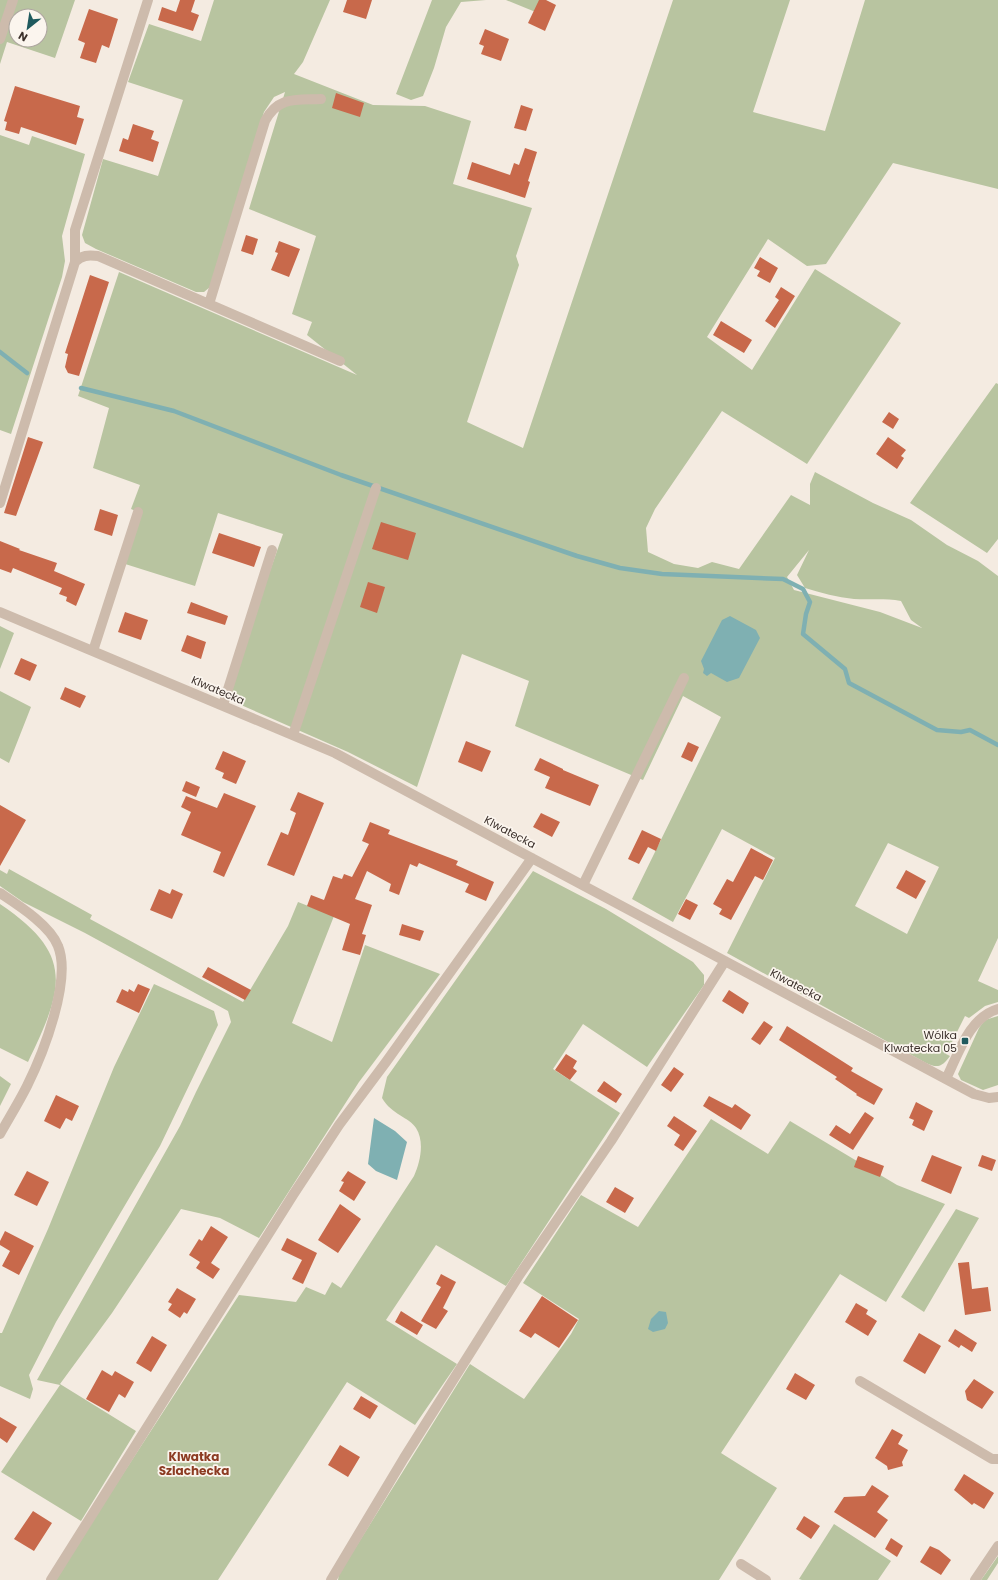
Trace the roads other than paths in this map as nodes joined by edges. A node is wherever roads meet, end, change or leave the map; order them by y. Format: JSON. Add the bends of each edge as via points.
{"nodes":[{"id":1,"x":13,"y":0,"type":"edge"},
{"id":2,"x":148,"y":0,"type":"edge"},
{"id":3,"x":0,"y":39,"type":"edge"},
{"id":4,"x":321,"y":99,"type":"dead end"},
{"id":5,"x":74,"y":262,"type":"junction"},
{"id":6,"x":209,"y":304,"type":"junction"},
{"id":7,"x":340,"y":360,"type":"dead end"},
{"id":8,"x":376,"y":488,"type":"dead end"},
{"id":9,"x":0,"y":503,"type":"edge"},
{"id":10,"x":138,"y":512,"type":"dead end"},
{"id":11,"x":272,"y":550,"type":"dead end"},
{"id":12,"x":0,"y":612,"type":"edge"},
{"id":13,"x":93,"y":651,"type":"junction"},
{"id":14,"x":684,"y":678,"type":"dead end"},
{"id":15,"x":223,"y":705,"type":"junction"},
{"id":16,"x":293,"y":735,"type":"junction"},
{"id":17,"x":532,"y":858,"type":"junction"},
{"id":18,"x":583,"y":885,"type":"junction"},
{"id":19,"x":0,"y":893,"type":"edge"},
{"id":20,"x":725,"y":961,"type":"junction"},
{"id":21,"x":998,"y":1009,"type":"edge"},
{"id":22,"x":946,"y":1079,"type":"junction"},
{"id":23,"x":997,"y":1099,"type":"edge"},
{"id":24,"x":0,"y":1134,"type":"edge"},
{"id":25,"x":860,"y":1381,"type":"dead end"},
{"id":26,"x":998,"y":1458,"type":"edge"},
{"id":27,"x":998,"y":1546,"type":"edge"},
{"id":28,"x":741,"y":1564,"type":"dead end"},
{"id":29,"x":51,"y":1580,"type":"edge"},
{"id":30,"x":331,"y":1580,"type":"edge"},
{"id":31,"x":766,"y":1580,"type":"edge"},
{"id":32,"x":975,"y":1580,"type":"edge"}],
"edges":[{"from":1,"to":3,"type":"street"},
{"from":2,"to":5,"type":"street","via":[[75,230]]},
{"from":4,"to":6,"type":"street","via":[[284,101],[270,111]]},
{"from":5,"to":6,"type":"street","via":[[87,254],[98,256]]},
{"from":5,"to":9,"type":"street"},
{"from":6,"to":7,"type":"street"},
{"from":8,"to":16,"type":"street"},
{"from":10,"to":13,"type":"street"},
{"from":11,"to":15,"type":"street"},
{"from":12,"to":13,"type":"street","name":"Klwatecka"},
{"from":13,"to":15,"type":"street","name":"Klwatecka"},
{"from":14,"to":18,"type":"street"},
{"from":15,"to":16,"type":"street","name":"Klwatecka"},
{"from":16,"to":17,"type":"street","name":"Klwatecka","via":[[335,753]]},
{"from":17,"to":18,"type":"street","name":"Klwatecka"},
{"from":17,"to":29,"type":"street","via":[[339,1125]]},
{"from":18,"to":20,"type":"street","name":"Klwatecka"},
{"from":19,"to":24,"type":"street","via":[[27,911],[46,930],[58,946],[62,972],[60,992],[45,1040],[27,1086]]},
{"from":20,"to":22,"type":"street","name":"Klwatecka"},
{"from":20,"to":30,"type":"street","via":[[611,1141],[518,1277]]},
{"from":21,"to":22,"type":"street","via":[[982,1016],[972,1028]]},
{"from":22,"to":23,"type":"street","name":"Klwatecka","via":[[974,1094]]},
{"from":25,"to":26,"type":"street","via":[[992,1459]]},
{"from":27,"to":32,"type":"street"},
{"from":28,"to":31,"type":"street"}]}
